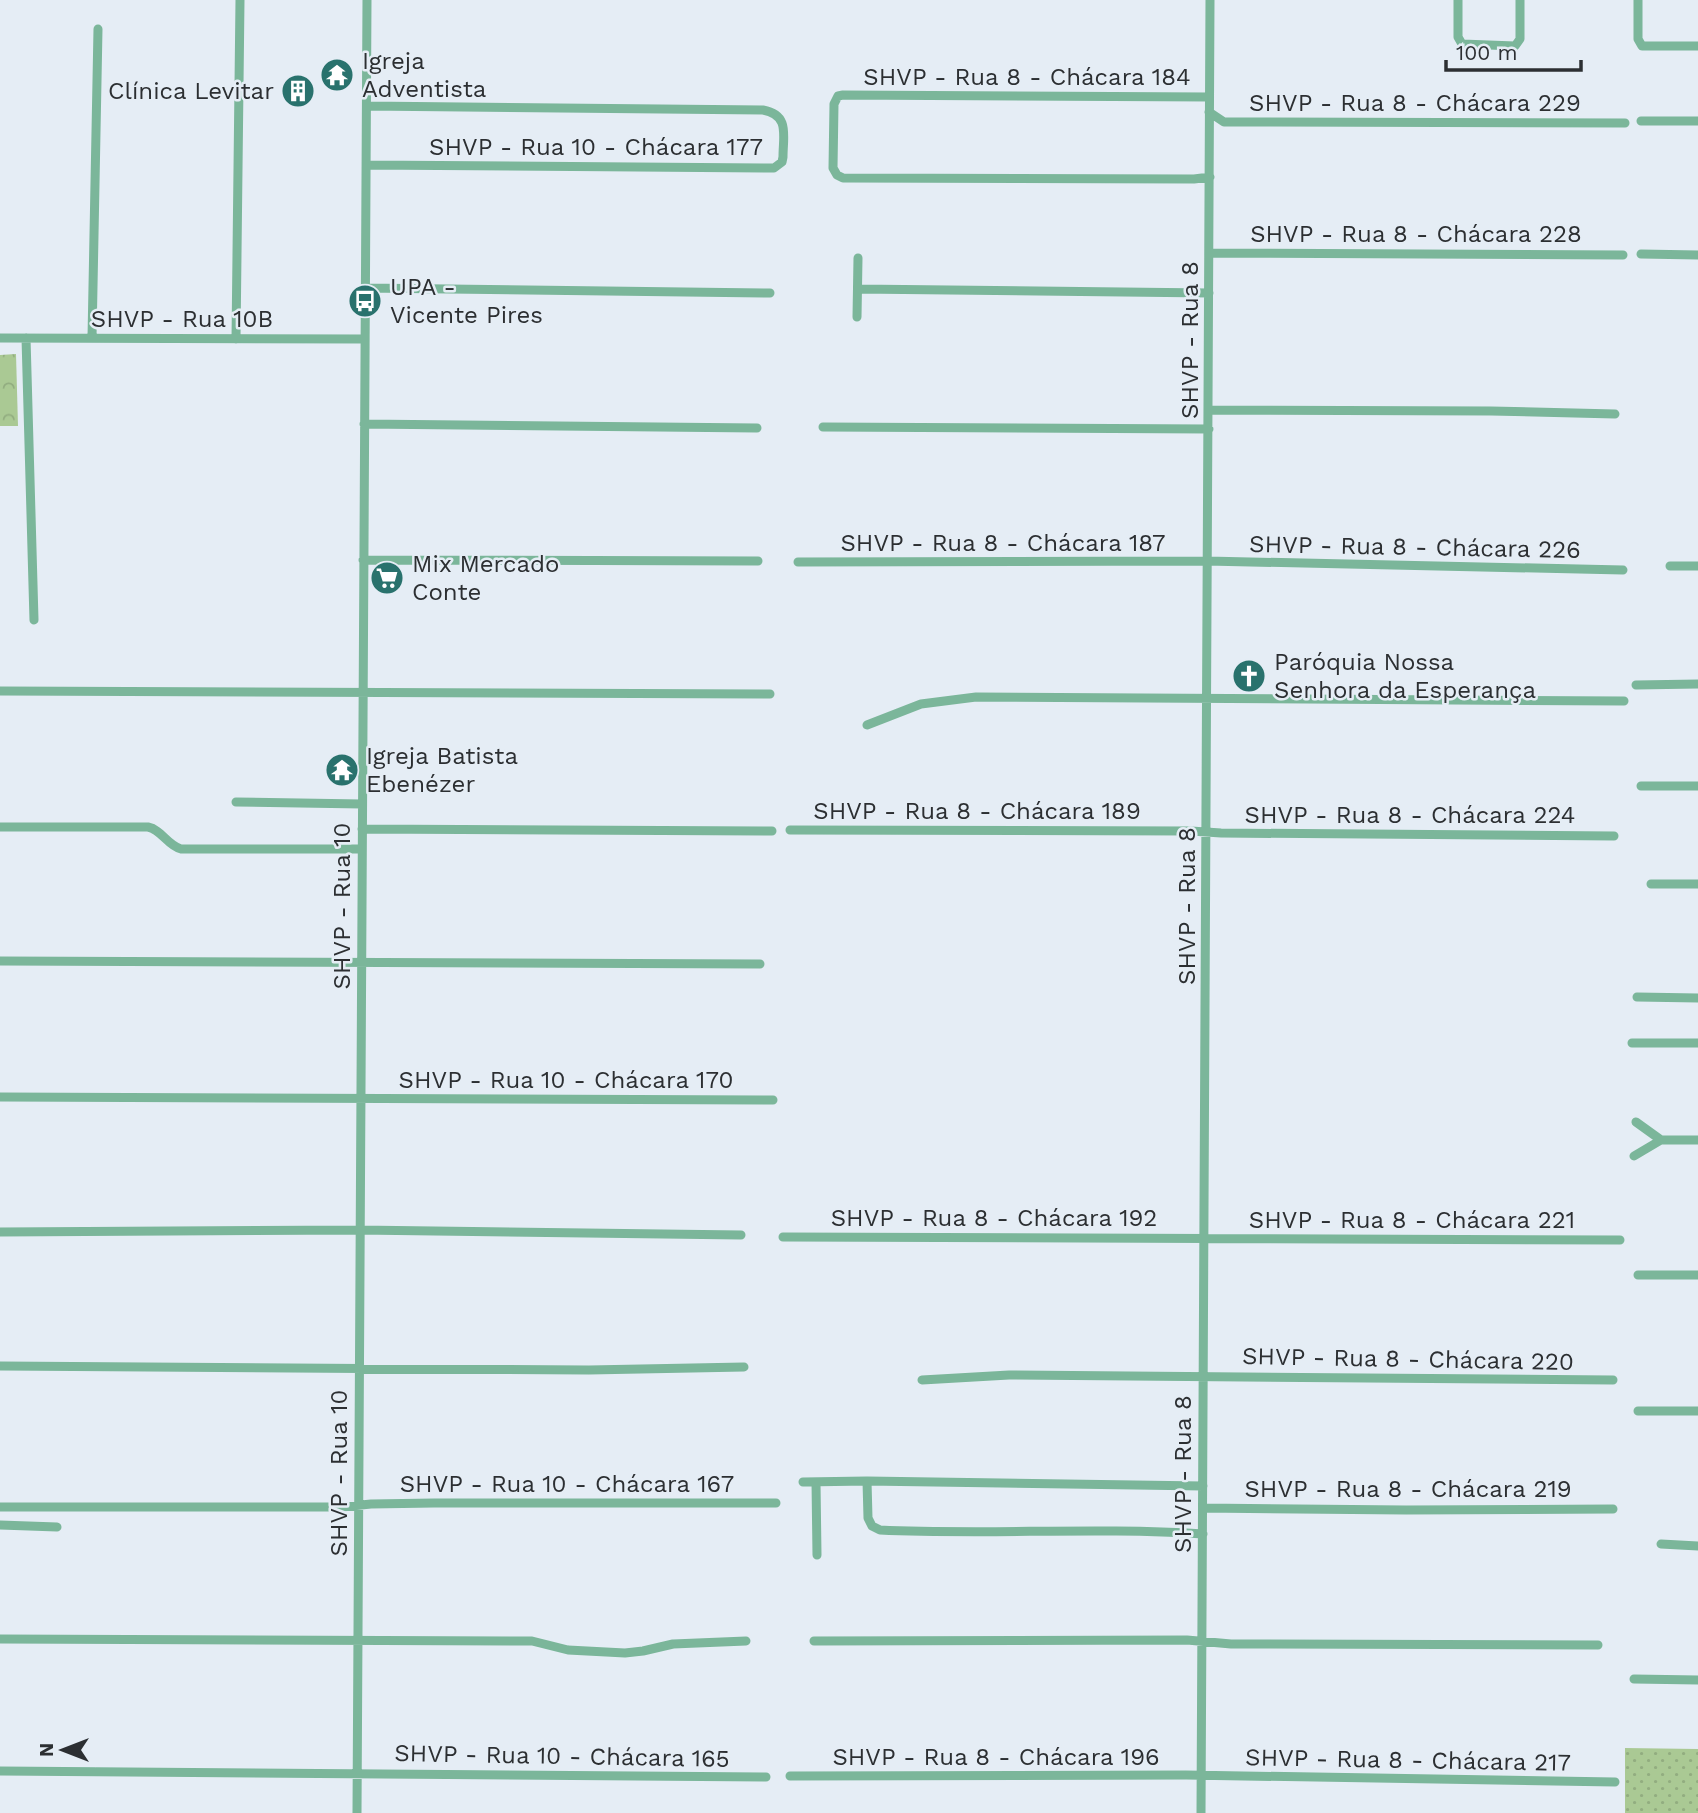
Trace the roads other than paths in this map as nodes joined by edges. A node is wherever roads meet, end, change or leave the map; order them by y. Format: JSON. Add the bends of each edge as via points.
{"nodes":[{"id":1,"x":240,"y":0,"type":"edge"},
{"id":2,"x":366,"y":0,"type":"edge"},
{"id":3,"x":1210,"y":0,"type":"edge"},
{"id":4,"x":1458,"y":0,"type":"edge"},
{"id":5,"x":1520,"y":0,"type":"edge"},
{"id":6,"x":1638,"y":0,"type":"edge"},
{"id":7,"x":98,"y":29,"type":"dead end"},
{"id":8,"x":1698,"y":46,"type":"edge"},
{"id":9,"x":1209,"y":97,"type":"junction"},
{"id":10,"x":366,"y":106,"type":"junction"},
{"id":11,"x":1209,"y":112,"type":"junction"},
{"id":12,"x":1641,"y":121,"type":"dead end"},
{"id":13,"x":1698,"y":121,"type":"edge"},
{"id":14,"x":1625,"y":123,"type":"dead end"},
{"id":15,"x":366,"y":165,"type":"junction"},
{"id":16,"x":1210,"y":177,"type":"junction"},
{"id":17,"x":1210,"y":253,"type":"junction"},
{"id":18,"x":1640,"y":254,"type":"dead end"},
{"id":19,"x":1623,"y":255,"type":"dead end"},
{"id":20,"x":1698,"y":255,"type":"edge"},
{"id":21,"x":858,"y":258,"type":"dead end"},
{"id":22,"x":365,"y":288,"type":"junction"},
{"id":23,"x":858,"y":289,"type":"junction"},
{"id":24,"x":770,"y":293,"type":"dead end"},
{"id":25,"x":1209,"y":293,"type":"junction"},
{"id":26,"x":857,"y":317,"type":"dead end"},
{"id":27,"x":0,"y":338,"type":"edge"},
{"id":28,"x":26,"y":338,"type":"junction"},
{"id":29,"x":92,"y":338,"type":"junction"},
{"id":30,"x":236,"y":339,"type":"junction"},
{"id":31,"x":364,"y":339,"type":"junction"},
{"id":32,"x":1209,"y":410,"type":"junction"},
{"id":33,"x":1615,"y":414,"type":"dead end"},
{"id":34,"x":364,"y":424,"type":"junction"},
{"id":35,"x":823,"y":427,"type":"dead end"},
{"id":36,"x":757,"y":428,"type":"dead end"},
{"id":37,"x":1209,"y":429,"type":"junction"},
{"id":38,"x":363,"y":560,"type":"junction"},
{"id":39,"x":758,"y":561,"type":"dead end"},
{"id":40,"x":1208,"y":561,"type":"junction"},
{"id":41,"x":798,"y":562,"type":"dead end"},
{"id":42,"x":1670,"y":566,"type":"dead end"},
{"id":43,"x":1698,"y":566,"type":"edge"},
{"id":44,"x":1623,"y":570,"type":"dead end"},
{"id":45,"x":34,"y":620,"type":"dead end"},
{"id":46,"x":1698,"y":684,"type":"edge"},
{"id":47,"x":1636,"y":685,"type":"dead end"},
{"id":48,"x":0,"y":691,"type":"edge"},
{"id":49,"x":362,"y":694,"type":"junction"},
{"id":50,"x":771,"y":694,"type":"dead end"},
{"id":51,"x":1206,"y":700,"type":"junction"},
{"id":52,"x":1624,"y":701,"type":"dead end"},
{"id":53,"x":867,"y":725,"type":"dead end"},
{"id":54,"x":1641,"y":786,"type":"dead end"},
{"id":55,"x":1698,"y":786,"type":"edge"},
{"id":56,"x":236,"y":802,"type":"dead end"},
{"id":57,"x":362,"y":804,"type":"junction"},
{"id":58,"x":0,"y":827,"type":"edge"},
{"id":59,"x":362,"y":829,"type":"junction"},
{"id":60,"x":772,"y":831,"type":"dead end"},
{"id":61,"x":790,"y":831,"type":"dead end"},
{"id":62,"x":1206,"y":832,"type":"junction"},
{"id":63,"x":1614,"y":836,"type":"dead end"},
{"id":64,"x":362,"y":849,"type":"junction"},
{"id":65,"x":1651,"y":884,"type":"dead end"},
{"id":66,"x":1698,"y":884,"type":"edge"},
{"id":67,"x":0,"y":961,"type":"edge"},
{"id":68,"x":361,"y":962,"type":"junction"},
{"id":69,"x":760,"y":964,"type":"dead end"},
{"id":70,"x":1637,"y":997,"type":"dead end"},
{"id":71,"x":1698,"y":998,"type":"edge"},
{"id":72,"x":1632,"y":1043,"type":"dead end"},
{"id":73,"x":1698,"y":1043,"type":"edge"},
{"id":74,"x":0,"y":1097,"type":"edge"},
{"id":75,"x":360,"y":1099,"type":"junction"},
{"id":76,"x":773,"y":1100,"type":"dead end"},
{"id":77,"x":1636,"y":1122,"type":"dead end"},
{"id":78,"x":1661,"y":1140,"type":"junction"},
{"id":79,"x":1698,"y":1140,"type":"edge"},
{"id":80,"x":1633,"y":1156,"type":"dead end"},
{"id":81,"x":359,"y":1230,"type":"junction"},
{"id":82,"x":0,"y":1232,"type":"edge"},
{"id":83,"x":741,"y":1235,"type":"dead end"},
{"id":84,"x":783,"y":1237,"type":"dead end"},
{"id":85,"x":1204,"y":1237,"type":"junction"},
{"id":86,"x":1620,"y":1240,"type":"dead end"},
{"id":87,"x":1638,"y":1275,"type":"dead end"},
{"id":88,"x":1698,"y":1275,"type":"edge"},
{"id":89,"x":0,"y":1366,"type":"edge"},
{"id":90,"x":744,"y":1367,"type":"dead end"},
{"id":91,"x":358,"y":1369,"type":"junction"},
{"id":92,"x":1202,"y":1376,"type":"junction"},
{"id":93,"x":922,"y":1380,"type":"dead end"},
{"id":94,"x":1614,"y":1380,"type":"dead end"},
{"id":95,"x":1638,"y":1411,"type":"dead end"},
{"id":96,"x":1698,"y":1411,"type":"edge"},
{"id":97,"x":867,"y":1481,"type":"junction"},
{"id":98,"x":803,"y":1482,"type":"dead end"},
{"id":99,"x":816,"y":1482,"type":"junction"},
{"id":100,"x":1203,"y":1486,"type":"junction"},
{"id":101,"x":776,"y":1503,"type":"dead end"},
{"id":102,"x":358,"y":1505,"type":"junction"},
{"id":103,"x":0,"y":1507,"type":"edge"},
{"id":104,"x":47,"y":1507,"type":"junction"},
{"id":105,"x":1203,"y":1507,"type":"junction"},
{"id":106,"x":1614,"y":1509,"type":"dead end"},
{"id":107,"x":0,"y":1525,"type":"edge"},
{"id":108,"x":44,"y":1527,"type":"junction"},
{"id":109,"x":57,"y":1527,"type":"dead end"},
{"id":110,"x":1203,"y":1534,"type":"junction"},
{"id":111,"x":1661,"y":1544,"type":"dead end"},
{"id":112,"x":1698,"y":1546,"type":"edge"},
{"id":113,"x":817,"y":1555,"type":"dead end"},
{"id":114,"x":0,"y":1639,"type":"edge"},
{"id":115,"x":358,"y":1639,"type":"junction"},
{"id":116,"x":746,"y":1641,"type":"dead end"},
{"id":117,"x":814,"y":1641,"type":"dead end"},
{"id":118,"x":1203,"y":1643,"type":"junction"},
{"id":119,"x":1598,"y":1645,"type":"dead end"},
{"id":120,"x":1634,"y":1679,"type":"dead end"},
{"id":121,"x":1698,"y":1680,"type":"edge"},
{"id":122,"x":0,"y":1771,"type":"edge"},
{"id":123,"x":357,"y":1774,"type":"junction"},
{"id":124,"x":790,"y":1776,"type":"dead end"},
{"id":125,"x":1201,"y":1776,"type":"junction"},
{"id":126,"x":766,"y":1777,"type":"dead end"},
{"id":127,"x":1615,"y":1782,"type":"dead end"},
{"id":128,"x":357,"y":1813,"type":"edge"},
{"id":129,"x":1201,"y":1813,"type":"edge"}],
"edges":[{"from":1,"to":30,"type":"street"},
{"from":2,"to":10,"type":"street","name":"SHVP - Rua 10"},
{"from":3,"to":9,"type":"street","name":"SHVP - Rua 8"},
{"from":4,"to":5,"type":"street","via":[[1462,44],[1506,46],[1515,46],[1520,39]]},
{"from":6,"to":8,"type":"street","via":[[1637,38],[1642,46]]},
{"from":7,"to":29,"type":"street"},
{"from":9,"to":11,"type":"street","name":"SHVP - Rua 8"},
{"from":9,"to":16,"type":"street","name":"SHVP - Rua 8 - Chácara 184","via":[[843,95],[834,104],[833,168],[843,178]]},
{"from":10,"to":15,"type":"street","name":"SHVP - Rua 10"},
{"from":10,"to":15,"type":"street","name":"SHVP - Rua 10 - Chácara 177","via":[[763,110],[781,118],[783,157],[774,168]]},
{"from":11,"to":14,"type":"street","name":"SHVP - Rua 8 - Chácara 229","via":[[1222,122],[1237,123]]},
{"from":11,"to":16,"type":"street","name":"SHVP - Rua 8"},
{"from":12,"to":13,"type":"street"},
{"from":15,"to":22,"type":"street","name":"SHVP - Rua 10"},
{"from":16,"to":17,"type":"street","name":"SHVP - Rua 8"},
{"from":17,"to":19,"type":"street","name":"SHVP - Rua 8 - Chácara 228"},
{"from":17,"to":25,"type":"street","name":"SHVP - Rua 8"},
{"from":18,"to":20,"type":"street"},
{"from":21,"to":23,"type":"street"},
{"from":22,"to":24,"type":"street"},
{"from":22,"to":31,"type":"street","name":"SHVP - Rua 10"},
{"from":23,"to":25,"type":"street"},
{"from":23,"to":26,"type":"street"},
{"from":25,"to":32,"type":"street","name":"SHVP - Rua 8"},
{"from":27,"to":28,"type":"street","name":"SHVP - Rua 10B"},
{"from":28,"to":29,"type":"street","name":"SHVP - Rua 10B"},
{"from":28,"to":45,"type":"street"},
{"from":29,"to":30,"type":"street","name":"SHVP - Rua 10B"},
{"from":30,"to":31,"type":"street","name":"SHVP - Rua 10B"},
{"from":31,"to":34,"type":"street","name":"SHVP - Rua 10"},
{"from":32,"to":33,"type":"street"},
{"from":32,"to":37,"type":"street","name":"SHVP - Rua 8"},
{"from":34,"to":36,"type":"street"},
{"from":34,"to":38,"type":"street","name":"SHVP - Rua 10"},
{"from":35,"to":37,"type":"street"},
{"from":37,"to":40,"type":"street","name":"SHVP - Rua 8"},
{"from":38,"to":39,"type":"street"},
{"from":38,"to":49,"type":"street","name":"SHVP - Rua 10"},
{"from":40,"to":41,"type":"street","name":"SHVP - Rua 8 - Chácara 187"},
{"from":40,"to":44,"type":"street","name":"SHVP - Rua 8 - Chácara 226"},
{"from":40,"to":51,"type":"street","name":"SHVP - Rua 8"},
{"from":42,"to":43,"type":"street"},
{"from":46,"to":47,"type":"street"},
{"from":48,"to":49,"type":"street"},
{"from":49,"to":50,"type":"street"},
{"from":49,"to":57,"type":"street","name":"SHVP - Rua 10"},
{"from":51,"to":52,"type":"street"},
{"from":51,"to":53,"type":"street","via":[[940,700]]},
{"from":51,"to":62,"type":"street","name":"SHVP - Rua 8"},
{"from":54,"to":55,"type":"street"},
{"from":56,"to":57,"type":"street"},
{"from":57,"to":59,"type":"street","name":"SHVP - Rua 10"},
{"from":58,"to":64,"type":"street","via":[[148,827],[172,846],[189,850]]},
{"from":59,"to":60,"type":"street"},
{"from":59,"to":64,"type":"street","name":"SHVP - Rua 10"},
{"from":61,"to":62,"type":"street","name":"SHVP - Rua 8 - Chácara 189"},
{"from":62,"to":63,"type":"street","name":"SHVP - Rua 8 - Chácara 224"},
{"from":62,"to":85,"type":"street","name":"SHVP - Rua 8"},
{"from":64,"to":68,"type":"street","name":"SHVP - Rua 10"},
{"from":65,"to":66,"type":"street"},
{"from":67,"to":68,"type":"street"},
{"from":68,"to":69,"type":"street"},
{"from":68,"to":75,"type":"street","name":"SHVP - Rua 10"},
{"from":70,"to":71,"type":"street"},
{"from":72,"to":73,"type":"street"},
{"from":74,"to":75,"type":"street","name":"SHVP - Rua 10 - Chácara 170"},
{"from":75,"to":76,"type":"street","name":"SHVP - Rua 10 - Chácara 170"},
{"from":75,"to":81,"type":"street","name":"SHVP - Rua 10"},
{"from":77,"to":78,"type":"street"},
{"from":78,"to":79,"type":"street"},
{"from":78,"to":80,"type":"street"},
{"from":81,"to":82,"type":"street"},
{"from":81,"to":83,"type":"street"},
{"from":81,"to":91,"type":"street","name":"SHVP - Rua 10"},
{"from":84,"to":85,"type":"street","name":"SHVP - Rua 8 - Chácara 192"},
{"from":85,"to":86,"type":"street","name":"SHVP - Rua 8 - Chácara 221"},
{"from":85,"to":92,"type":"street","name":"SHVP - Rua 8"},
{"from":87,"to":88,"type":"street"},
{"from":89,"to":91,"type":"street"},
{"from":90,"to":91,"type":"street"},
{"from":91,"to":102,"type":"street","name":"SHVP - Rua 10"},
{"from":92,"to":93,"type":"street","name":"SHVP - Rua 8 - Chácara 220","via":[[1009,1375]]},
{"from":92,"to":94,"type":"street","name":"SHVP - Rua 8 - Chácara 220"},
{"from":92,"to":100,"type":"street","name":"SHVP - Rua 8"},
{"from":95,"to":96,"type":"street"},
{"from":97,"to":99,"type":"street"},
{"from":97,"to":100,"type":"street"},
{"from":97,"to":110,"type":"street","via":[[868,1518],[872,1527],[880,1530]]},
{"from":98,"to":99,"type":"street"},
{"from":99,"to":113,"type":"street"},
{"from":100,"to":105,"type":"street","name":"SHVP - Rua 8"},
{"from":101,"to":102,"type":"street","name":"SHVP - Rua 10 - Chácara 167"},
{"from":102,"to":104,"type":"street","name":"SHVP - Rua 10 - Chácara 167"},
{"from":102,"to":115,"type":"street","name":"SHVP - Rua 10"},
{"from":103,"to":104,"type":"street","name":"SHVP - Rua 10 - Chácara 167"},
{"from":104,"to":108,"type":"street"},
{"from":105,"to":106,"type":"street","name":"SHVP - Rua 8 - Chácara 219"},
{"from":105,"to":110,"type":"street","name":"SHVP - Rua 8"},
{"from":107,"to":108,"type":"street"},
{"from":108,"to":109,"type":"street"},
{"from":110,"to":118,"type":"street","name":"SHVP - Rua 8"},
{"from":111,"to":112,"type":"street"},
{"from":114,"to":115,"type":"street"},
{"from":115,"to":116,"type":"street","via":[[532,1641],[568,1650],[625,1653],[673,1644]]},
{"from":115,"to":123,"type":"street","name":"SHVP - Rua 10"},
{"from":117,"to":118,"type":"street"},
{"from":118,"to":119,"type":"street"},
{"from":118,"to":125,"type":"street","name":"SHVP - Rua 8"},
{"from":120,"to":121,"type":"street"},
{"from":122,"to":123,"type":"street","name":"SHVP - Rua 10 - Chácara 165"},
{"from":123,"to":126,"type":"street","name":"SHVP - Rua 10 - Chácara 165"},
{"from":123,"to":128,"type":"street","name":"SHVP - Rua 10"},
{"from":124,"to":125,"type":"street","name":"SHVP - Rua 8 - Chácara 196"},
{"from":125,"to":127,"type":"street","name":"SHVP - Rua 8 - Chácara 217"},
{"from":125,"to":129,"type":"street","name":"SHVP - Rua 8"}]}
